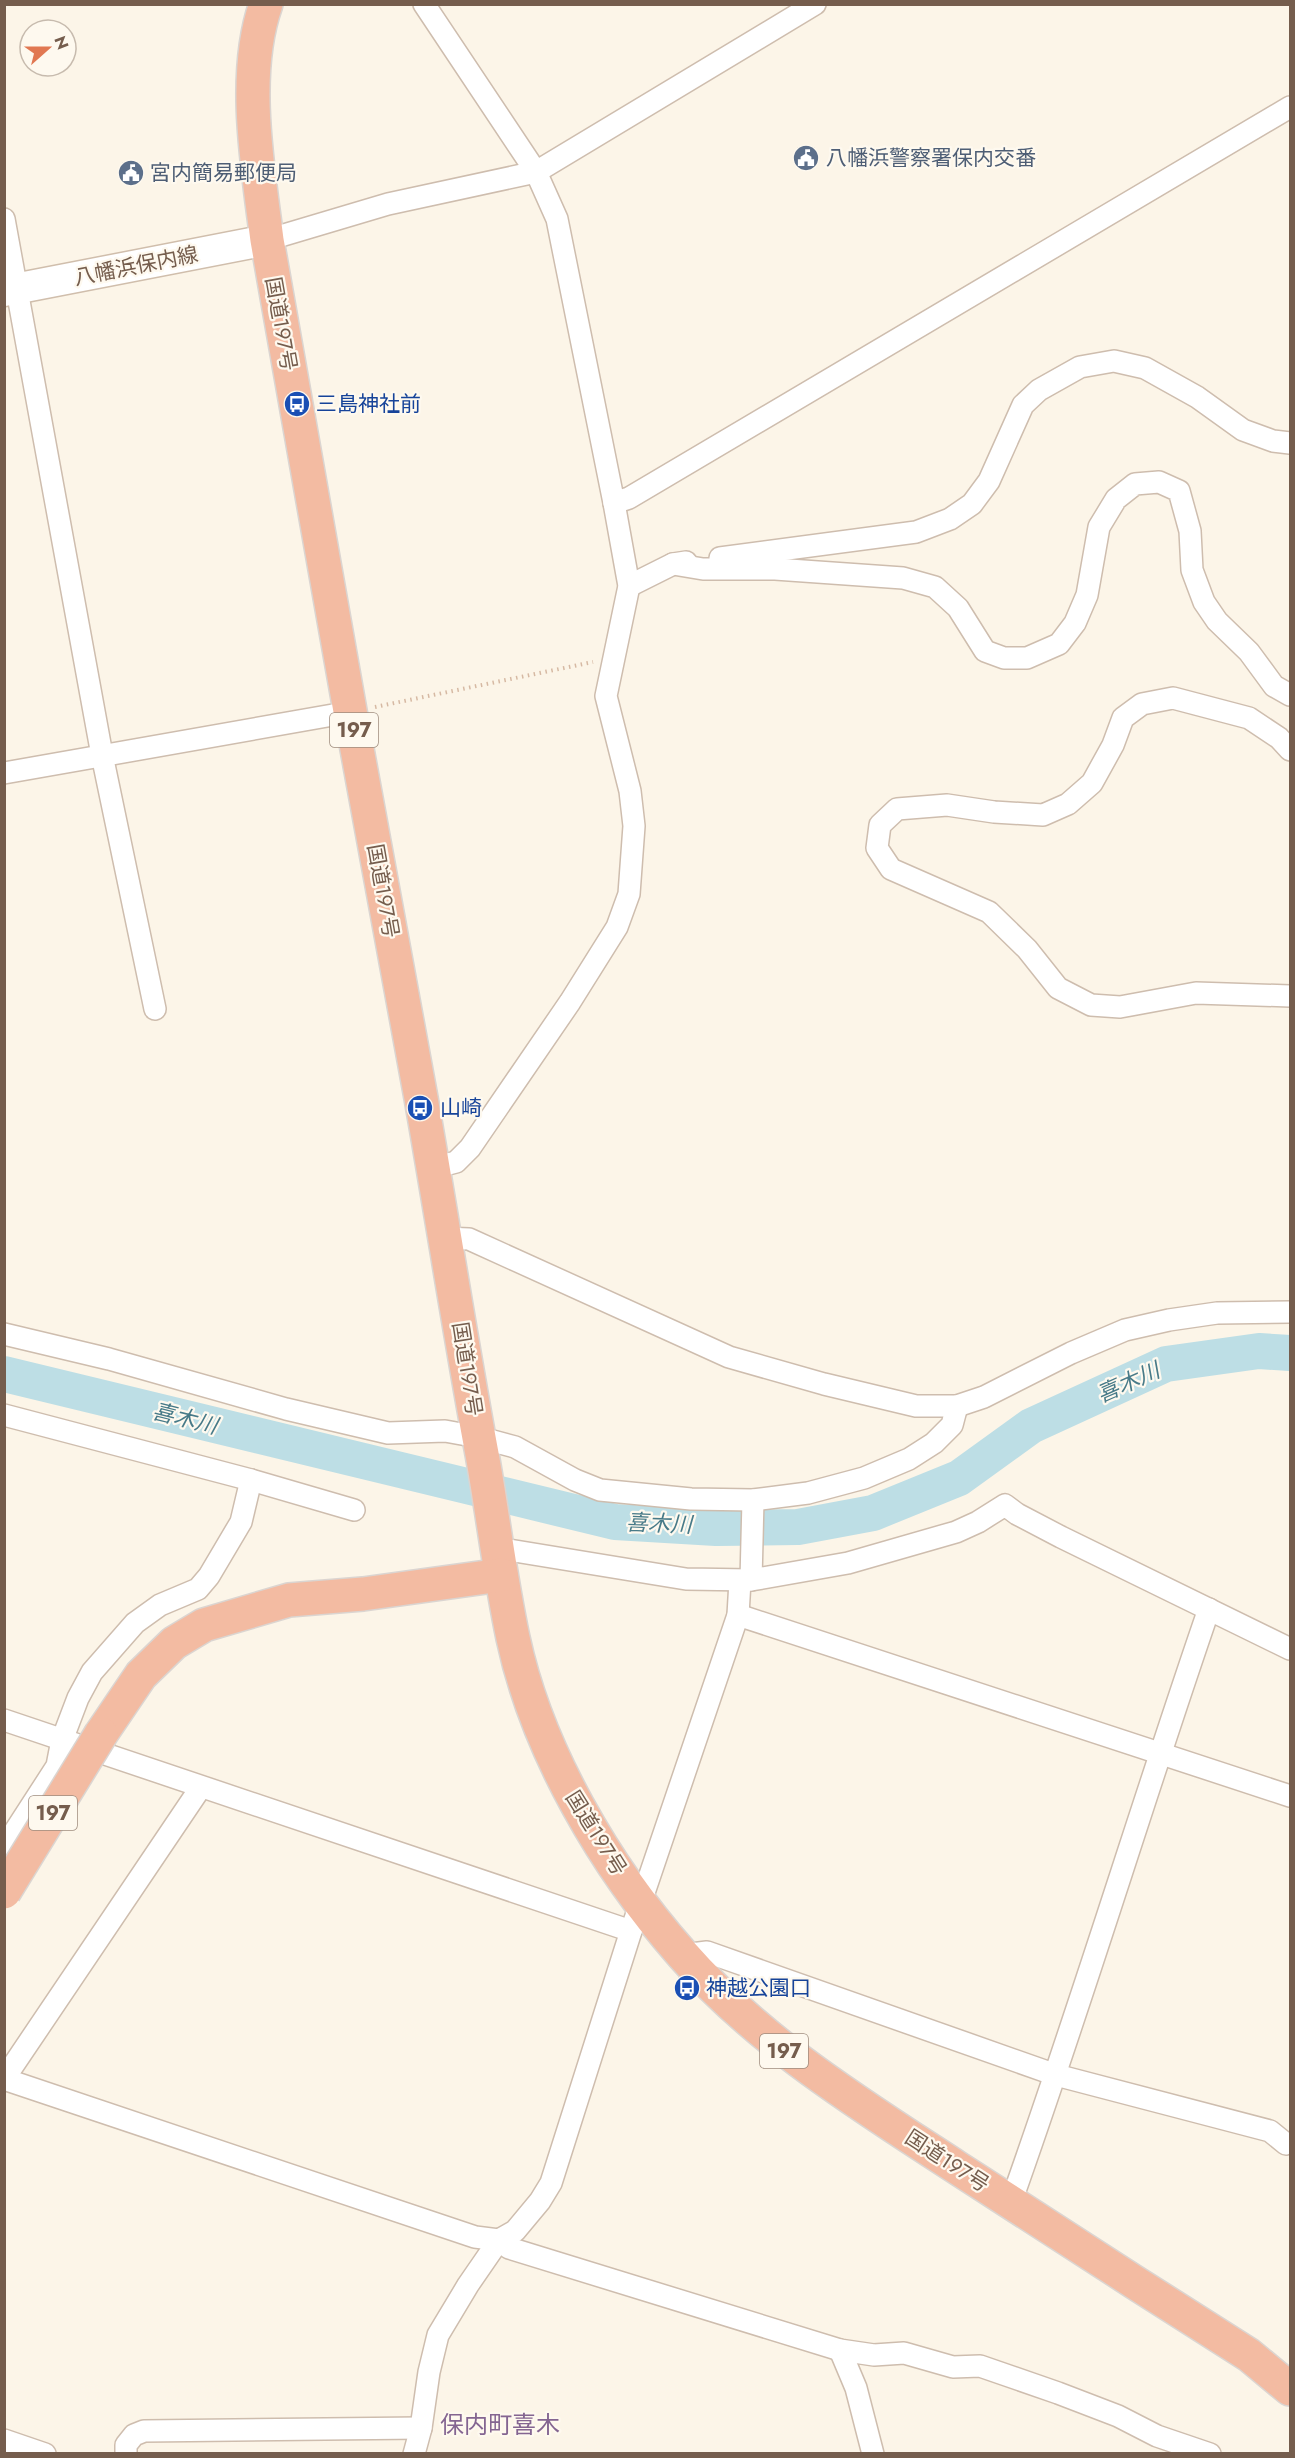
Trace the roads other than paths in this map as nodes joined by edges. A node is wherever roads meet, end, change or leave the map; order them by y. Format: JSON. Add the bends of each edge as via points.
{"nodes":[{"id":1,"x":266,"y":4,"type":"edge"},
{"id":2,"x":424,"y":4,"type":"edge"},
{"id":3,"x":815,"y":4,"type":"edge"},
{"id":4,"x":1290,"y":107,"type":"edge"},
{"id":5,"x":536,"y":172,"type":"junction"},
{"id":6,"x":4,"y":219,"type":"edge"},
{"id":7,"x":267,"y":240,"type":"junction"},
{"id":8,"x":11,"y":290,"type":"edge"},
{"id":9,"x":1290,"y":443,"type":"edge"},
{"id":10,"x":614,"y":503,"type":"junction"},
{"id":11,"x":673,"y":564,"type":"junction"},
{"id":12,"x":629,"y":586,"type":"junction"},
{"id":13,"x":1290,"y":695,"type":"edge"},
{"id":14,"x":350,"y":712,"type":"junction"},
{"id":15,"x":1290,"y":750,"type":"edge"},
{"id":16,"x":102,"y":755,"type":"junction"},
{"id":17,"x":4,"y":773,"type":"edge"},
{"id":18,"x":1290,"y":996,"type":"edge"},
{"id":19,"x":155,"y":1009,"type":"dead end"},
{"id":20,"x":433,"y":1168,"type":"junction"},
{"id":21,"x":445,"y":1238,"type":"junction"},
{"id":22,"x":1290,"y":1312,"type":"edge"},
{"id":23,"x":4,"y":1334,"type":"edge"},
{"id":24,"x":957,"y":1406,"type":"junction"},
{"id":25,"x":4,"y":1415,"type":"edge"},
{"id":26,"x":480,"y":1446,"type":"junction"},
{"id":27,"x":251,"y":1480,"type":"junction"},
{"id":28,"x":753,"y":1505,"type":"junction"},
{"id":29,"x":354,"y":1510,"type":"dead end"},
{"id":30,"x":497,"y":1552,"type":"junction"},
{"id":31,"x":747,"y":1577,"type":"junction"},
{"id":32,"x":1209,"y":1609,"type":"junction"},
{"id":33,"x":738,"y":1615,"type":"junction"},
{"id":34,"x":1290,"y":1649,"type":"edge"},
{"id":35,"x":4,"y":1720,"type":"edge"},
{"id":36,"x":62,"y":1740,"type":"junction"},
{"id":37,"x":1159,"y":1753,"type":"junction"},
{"id":38,"x":201,"y":1787,"type":"junction"},
{"id":39,"x":1290,"y":1796,"type":"edge"},
{"id":40,"x":4,"y":1848,"type":"edge"},
{"id":41,"x":4,"y":1892,"type":"edge"},
{"id":42,"x":636,"y":1918,"type":"junction"},
{"id":43,"x":683,"y":1955,"type":"junction"},
{"id":44,"x":1056,"y":2075,"type":"junction"},
{"id":45,"x":5,"y":2079,"type":"edge"},
{"id":46,"x":1286,"y":2144,"type":"dead end"},
{"id":47,"x":1011,"y":2202,"type":"junction"},
{"id":48,"x":500,"y":2240,"type":"junction"},
{"id":49,"x":840,"y":2350,"type":"junction"},
{"id":50,"x":1290,"y":2389,"type":"edge"},
{"id":51,"x":421,"y":2428,"type":"junction"},
{"id":52,"x":10,"y":2446,"type":"edge"},
{"id":53,"x":45,"y":2454,"type":"edge"},
{"id":54,"x":126,"y":2454,"type":"edge"},
{"id":55,"x":414,"y":2454,"type":"edge"},
{"id":56,"x":873,"y":2454,"type":"edge"},
{"id":57,"x":1210,"y":2454,"type":"edge"}],
"edges":[{"from":1,"to":7,"type":"highway","name":"国道197号","number":"197","via":[[260,21],[254,74],[254,140]]},
{"from":2,"to":5,"type":"street"},
{"from":3,"to":5,"type":"street"},
{"from":4,"to":10,"type":"street","via":[[629,498]]},
{"from":5,"to":7,"type":"street","via":[[388,204]]},
{"from":5,"to":10,"type":"street","via":[[557,219]]},
{"from":6,"to":8,"type":"street"},
{"from":7,"to":8,"type":"main road","name":"八幡浜保内線"},
{"from":7,"to":14,"type":"highway","name":"国道197号","number":"197"},
{"from":8,"to":16,"type":"street"},
{"from":9,"to":11,"type":"street","via":[[1243,430],[1197,397],[1145,368],[1114,361],[1080,367],[1039,390],[1023,405],[989,481],[972,504],[950,519],[916,532]]},
{"from":10,"to":12,"type":"street"},
{"from":11,"to":12,"type":"street"},
{"from":11,"to":13,"type":"street","via":[[703,569],[775,569],[903,578],[935,587],[958,608],[985,651],[1004,658],[1027,658],[1059,644],[1075,623],[1087,595],[1100,527],[1116,499],[1136,484],[1159,482],[1179,491],[1190,531],[1192,570],[1204,602],[1217,621],[1250,652],[1274,686]]},
{"from":12,"to":20,"type":"street","via":[[606,696],[630,791],[634,826],[629,894],[617,927],[470,1148],[456,1162]]},
{"from":14,"to":16,"type":"street"},
{"from":14,"to":20,"type":"highway","name":"国道197号","number":"197"},
{"from":15,"to":18,"type":"street","via":[[1249,718],[1173,698],[1142,704],[1123,718],[1092,783],[1068,804],[1043,815],[947,805],[897,809],[880,825],[877,848],[891,869],[989,912],[1027,949],[1058,988],[1091,1005],[1120,1007],[1196,993]]},
{"from":16,"to":17,"type":"street"},
{"from":16,"to":19,"type":"street"},
{"from":20,"to":21,"type":"highway","name":"国道197号","number":"197"},
{"from":21,"to":24,"type":"street","via":[[469,1239],[729,1357],[916,1406]]},
{"from":21,"to":26,"type":"highway","name":"国道197号","number":"197"},
{"from":22,"to":24,"type":"street","via":[[1217,1313],[1125,1330]]},
{"from":23,"to":26,"type":"street","via":[[387,1433],[445,1431]]},
{"from":24,"to":28,"type":"street","via":[[952,1425],[909,1459],[864,1478]]},
{"from":25,"to":27,"type":"street"},
{"from":26,"to":28,"type":"street","via":[[515,1447],[600,1490]]},
{"from":26,"to":30,"type":"highway","name":"国道197号","number":"197"},
{"from":27,"to":29,"type":"street"},
{"from":27,"to":36,"type":"street","via":[[241,1522],[209,1576],[198,1588],[159,1605],[135,1623],[92,1672]]},
{"from":28,"to":31,"type":"street"},
{"from":30,"to":31,"type":"street","via":[[687,1579]]},
{"from":30,"to":41,"type":"highway","number":"197","bridge":true,"via":[[363,1594],[289,1600],[204,1625],[174,1643],[141,1676],[101,1734]]},
{"from":30,"to":42,"type":"highway","name":"国道197号","number":"197","via":[[514,1644],[526,1684],[565,1783]]},
{"from":31,"to":32,"type":"street","via":[[848,1563],[956,1532],[1005,1506]]},
{"from":31,"to":33,"type":"street"},
{"from":32,"to":34,"type":"street"},
{"from":32,"to":37,"type":"street"},
{"from":33,"to":37,"type":"street"},
{"from":33,"to":42,"type":"street"},
{"from":35,"to":36,"type":"street"},
{"from":36,"to":38,"type":"street"},
{"from":36,"to":40,"type":"street","via":[[57,1766]]},
{"from":37,"to":39,"type":"street"},
{"from":37,"to":44,"type":"street"},
{"from":38,"to":42,"type":"street"},
{"from":38,"to":45,"type":"street"},
{"from":42,"to":43,"type":"highway","name":"国道197号","number":"197"},
{"from":42,"to":48,"type":"street","via":[[551,2183],[515,2231]]},
{"from":43,"to":44,"type":"street","via":[[707,1952]]},
{"from":43,"to":47,"type":"highway","name":"国道197号","number":"197","via":[[732,2006],[783,2050],[855,2102]]},
{"from":44,"to":46,"type":"street","via":[[1270,2131]]},
{"from":44,"to":47,"type":"street"},
{"from":45,"to":48,"type":"street","via":[[475,2237]]},
{"from":47,"to":50,"type":"highway","name":"国道197号","number":"197","via":[[1249,2355]]},
{"from":48,"to":49,"type":"street","via":[[509,2248]]},
{"from":48,"to":51,"type":"street","via":[[438,2335]]},
{"from":49,"to":56,"type":"street","via":[[856,2388]]},
{"from":49,"to":57,"type":"street","via":[[904,2354],[953,2367],[980,2366]]},
{"from":51,"to":54,"type":"street","via":[[144,2431],[126,2445]]},
{"from":51,"to":55,"type":"street"},
{"from":52,"to":53,"type":"street"}]}
